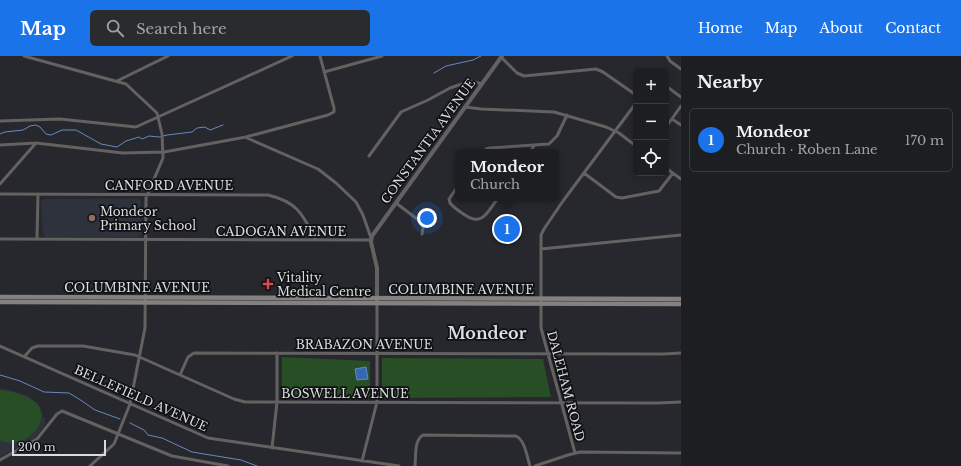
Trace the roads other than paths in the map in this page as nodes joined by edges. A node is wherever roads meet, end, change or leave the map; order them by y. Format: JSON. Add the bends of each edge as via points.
{"nodes":[{"id":1,"x":24,"y":56,"type":"edge"},
{"id":2,"x":168,"y":56,"type":"edge"},
{"id":3,"x":292,"y":56,"type":"edge"},
{"id":4,"x":320,"y":56,"type":"edge"},
{"id":5,"x":382,"y":56,"type":"edge"},
{"id":6,"x":667,"y":56,"type":"edge"},
{"id":7,"x":501,"y":57,"type":"edge"},
{"id":8,"x":681,"y":69,"type":"edge"},
{"id":9,"x":324,"y":72,"type":"junction"},
{"id":10,"x":117,"y":81,"type":"junction"},
{"id":11,"x":482,"y":84,"type":"junction"},
{"id":12,"x":669,"y":88,"type":"edge"},
{"id":13,"x":633,"y":93,"type":"edge"},
{"id":14,"x":681,"y":97,"type":"edge"},
{"id":15,"x":635,"y":104,"type":"edge"},
{"id":16,"x":681,"y":106,"type":"edge"},
{"id":17,"x":465,"y":107,"type":"junction"},
{"id":18,"x":567,"y":115,"type":"junction"},
{"id":19,"x":159,"y":117,"type":"junction"},
{"id":20,"x":672,"y":119,"type":"junction"},
{"id":21,"x":0,"y":121,"type":"edge"},
{"id":22,"x":669,"y":123,"type":"edge"},
{"id":23,"x":681,"y":125,"type":"edge"},
{"id":24,"x":615,"y":131,"type":"junction"},
{"id":25,"x":246,"y":138,"type":"junction"},
{"id":26,"x":36,"y":143,"type":"junction"},
{"id":27,"x":633,"y":144,"type":"edge"},
{"id":28,"x":0,"y":145,"type":"edge"},
{"id":29,"x":534,"y":146,"type":"junction"},
{"id":30,"x":487,"y":149,"type":"edge"},
{"id":31,"x":532,"y":149,"type":"edge"},
{"id":32,"x":164,"y":152,"type":"junction"},
{"id":33,"x":369,"y":156,"type":"dead end"},
{"id":34,"x":669,"y":170,"type":"edge"},
{"id":35,"x":584,"y":173,"type":"junction"},
{"id":36,"x":673,"y":173,"type":"junction"},
{"id":37,"x":681,"y":179,"type":"edge"},
{"id":38,"x":0,"y":184,"type":"edge"},
{"id":39,"x":455,"y":190,"type":"edge"},
{"id":40,"x":0,"y":194,"type":"edge"},
{"id":41,"x":38,"y":194,"type":"junction"},
{"id":42,"x":147,"y":194,"type":"junction"},
{"id":43,"x":496,"y":201,"type":"edge"},
{"id":44,"x":396,"y":203,"type":"junction"},
{"id":45,"x":422,"y":234,"type":"dead end"},
{"id":46,"x":681,"y":235,"type":"edge"},
{"id":47,"x":0,"y":238,"type":"edge"},
{"id":48,"x":37,"y":238,"type":"junction"},
{"id":49,"x":146,"y":239,"type":"junction"},
{"id":50,"x":371,"y":239,"type":"junction"},
{"id":51,"x":316,"y":240,"type":"junction"},
{"id":52,"x":541,"y":249,"type":"junction"},
{"id":53,"x":0,"y":297,"type":"edge"},
{"id":54,"x":23,"y":299,"type":"junction"},
{"id":55,"x":681,"y":299,"type":"edge"},
{"id":56,"x":145,"y":300,"type":"junction"},
{"id":57,"x":377,"y":300,"type":"junction"},
{"id":58,"x":541,"y":301,"type":"junction"},
{"id":59,"x":666,"y":301,"type":"junction"},
{"id":60,"x":0,"y":302,"type":"edge"},
{"id":61,"x":681,"y":304,"type":"edge"},
{"id":62,"x":0,"y":346,"type":"edge"},
{"id":63,"x":681,"y":352,"type":"edge"},
{"id":64,"x":277,"y":353,"type":"junction"},
{"id":65,"x":377,"y":353,"type":"junction"},
{"id":66,"x":548,"y":353,"type":"junction"},
{"id":67,"x":24,"y":357,"type":"junction"},
{"id":68,"x":140,"y":357,"type":"junction"},
{"id":69,"x":180,"y":375,"type":"junction"},
{"id":70,"x":277,"y":402,"type":"junction"},
{"id":71,"x":377,"y":402,"type":"junction"},
{"id":72,"x":562,"y":402,"type":"junction"},
{"id":73,"x":681,"y":402,"type":"edge"},
{"id":74,"x":130,"y":404,"type":"junction"},
{"id":75,"x":118,"y":434,"type":"junction"},
{"id":76,"x":272,"y":448,"type":"junction"},
{"id":77,"x":575,"y":453,"type":"junction"},
{"id":78,"x":681,"y":453,"type":"edge"},
{"id":79,"x":0,"y":460,"type":"edge"},
{"id":80,"x":362,"y":461,"type":"junction"},
{"id":81,"x":90,"y":466,"type":"edge"},
{"id":82,"x":228,"y":466,"type":"edge"},
{"id":83,"x":399,"y":466,"type":"edge"},
{"id":84,"x":415,"y":466,"type":"edge"},
{"id":85,"x":530,"y":466,"type":"edge"},
{"id":86,"x":535,"y":466,"type":"edge"}],
"edges":[{"from":1,"to":10,"type":"street"},
{"from":2,"to":10,"type":"street"},
{"from":3,"to":19,"type":"street"},
{"from":4,"to":9,"type":"street"},
{"from":5,"to":9,"type":"street"},
{"from":6,"to":8,"type":"street"},
{"from":7,"to":11,"type":"street","name":"CONSTANTIA AVENUE"},
{"from":7,"to":13,"type":"street","via":[[524,76],[598,69]]},
{"from":9,"to":25,"type":"street","via":[[334,112],[328,116]]},
{"from":10,"to":19,"type":"street","via":[[130,87]]},
{"from":11,"to":17,"type":"street","name":"CONSTANTIA AVENUE"},
{"from":11,"to":33,"type":"street","via":[[471,82],[450,88],[401,112]]},
{"from":12,"to":14,"type":"street"},
{"from":15,"to":24,"type":"street","name":"DALEHAM ROAD"},
{"from":16,"to":20,"type":"street"},
{"from":17,"to":18,"type":"street","via":[[544,110]]},
{"from":17,"to":44,"type":"street","name":"CONSTANTIA AVENUE"},
{"from":18,"to":24,"type":"street"},
{"from":18,"to":29,"type":"street","via":[[553,141]]},
{"from":19,"to":21,"type":"street","via":[[134,128],[60,119]]},
{"from":19,"to":32,"type":"street"},
{"from":20,"to":22,"type":"street"},
{"from":20,"to":23,"type":"street"},
{"from":24,"to":27,"type":"street"},
{"from":24,"to":35,"type":"street","name":"DALEHAM ROAD"},
{"from":25,"to":32,"type":"street"},
{"from":25,"to":50,"type":"street","via":[[318,169],[336,183],[356,202]]},
{"from":26,"to":28,"type":"street"},
{"from":26,"to":32,"type":"street","via":[[123,153]]},
{"from":26,"to":38,"type":"street"},
{"from":29,"to":30,"type":"street"},
{"from":29,"to":31,"type":"street"},
{"from":32,"to":42,"type":"street"},
{"from":34,"to":36,"type":"street"},
{"from":35,"to":36,"type":"street","via":[[622,198],[659,190]]},
{"from":35,"to":52,"type":"street","name":"DALEHAM ROAD","via":[[542,231]]},
{"from":36,"to":37,"type":"street"},
{"from":39,"to":43,"type":"street","via":[[449,199],[450,203],[476,220],[485,216]]},
{"from":40,"to":41,"type":"street","name":"CANFORD AVENUE"},
{"from":41,"to":42,"type":"street","name":"CANFORD AVENUE"},
{"from":41,"to":48,"type":"street"},
{"from":42,"to":49,"type":"street"},
{"from":42,"to":51,"type":"street","name":"CANFORD AVENUE","via":[[264,194],[293,205]]},
{"from":44,"to":45,"type":"street","via":[[421,222]]},
{"from":44,"to":50,"type":"street","name":"CONSTANTIA AVENUE"},
{"from":46,"to":52,"type":"street"},
{"from":47,"to":48,"type":"street","name":"CADOGAN AVENUE"},
{"from":48,"to":49,"type":"street","name":"CADOGAN AVENUE"},
{"from":49,"to":51,"type":"street","name":"CADOGAN AVENUE"},
{"from":49,"to":56,"type":"street"},
{"from":50,"to":51,"type":"street","name":"CADOGAN AVENUE"},
{"from":50,"to":57,"type":"street","via":[[377,268]]},
{"from":52,"to":58,"type":"street","name":"DALEHAM ROAD"},
{"from":53,"to":54,"type":"main road","name":"COLUMBINE AVENUE"},
{"from":54,"to":56,"type":"main road","name":"COLUMBINE AVENUE"},
{"from":54,"to":60,"type":"main road","name":"COLUMBINE AVENUE"},
{"from":55,"to":59,"type":"main road","name":"COLUMBINE AVENUE"},
{"from":56,"to":57,"type":"main road","name":"COLUMBINE AVENUE"},
{"from":56,"to":68,"type":"street","via":[[145,328]]},
{"from":57,"to":58,"type":"main road","name":"COLUMBINE AVENUE"},
{"from":57,"to":65,"type":"street"},
{"from":58,"to":59,"type":"main road","name":"COLUMBINE AVENUE"},
{"from":58,"to":66,"type":"street","name":"DALEHAM ROAD","via":[[541,328]]},
{"from":59,"to":61,"type":"main road","name":"COLUMBINE AVENUE"},
{"from":62,"to":67,"type":"street","name":"BELLEFIELD AVENUE"},
{"from":63,"to":66,"type":"street","name":"BRABAZON AVENUE"},
{"from":64,"to":65,"type":"street","name":"BRABAZON AVENUE"},
{"from":64,"to":69,"type":"street","name":"BRABAZON AVENUE","via":[[194,353],[188,357]]},
{"from":64,"to":70,"type":"street"},
{"from":65,"to":66,"type":"street","name":"BRABAZON AVENUE"},
{"from":65,"to":71,"type":"street"},
{"from":66,"to":72,"type":"street","name":"DALEHAM ROAD"},
{"from":67,"to":68,"type":"street","name":"BOSWELL AVENUE","via":[[32,348],[38,346],[83,346]]},
{"from":67,"to":74,"type":"street","name":"BELLEFIELD AVENUE"},
{"from":68,"to":69,"type":"street","name":"BOSWELL AVENUE"},
{"from":68,"to":74,"type":"street"},
{"from":69,"to":70,"type":"street","name":"BOSWELL AVENUE","via":[[238,400]]},
{"from":70,"to":71,"type":"street","name":"BOSWELL AVENUE"},
{"from":70,"to":76,"type":"street"},
{"from":71,"to":72,"type":"street","name":"BOSWELL AVENUE"},
{"from":71,"to":80,"type":"street"},
{"from":72,"to":73,"type":"street","name":"BOSWELL AVENUE"},
{"from":72,"to":77,"type":"street","name":"DALEHAM ROAD"},
{"from":74,"to":75,"type":"street"},
{"from":74,"to":76,"type":"street","name":"BELLEFIELD AVENUE","via":[[208,438]]},
{"from":75,"to":79,"type":"street","via":[[62,411],[38,439]]},
{"from":75,"to":81,"type":"street","via":[[112,446]]},
{"from":75,"to":82,"type":"street","via":[[172,456]]},
{"from":76,"to":80,"type":"street","name":"BELLEFIELD AVENUE"},
{"from":77,"to":78,"type":"street"},
{"from":77,"to":86,"type":"street"},
{"from":80,"to":83,"type":"street","name":"BELLEFIELD AVENUE"},
{"from":84,"to":85,"type":"street","via":[[417,442],[423,435],[516,436],[522,441]]}]}
